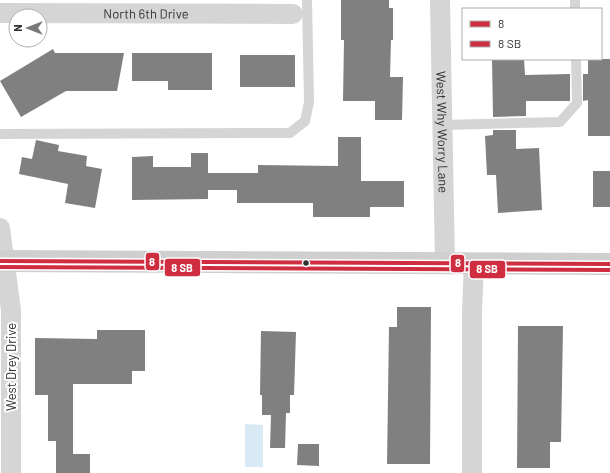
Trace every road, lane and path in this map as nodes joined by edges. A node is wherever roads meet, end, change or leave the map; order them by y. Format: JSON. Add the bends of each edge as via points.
{"nodes":[{"id":1,"x":307,"y":0,"type":"edge"},
{"id":2,"x":440,"y":0,"type":"edge"},
{"id":3,"x":73,"y":7,"type":"edge"},
{"id":4,"x":189,"y":7,"type":"edge"},
{"id":5,"x":0,"y":12,"type":"edge"},
{"id":6,"x":293,"y":14,"type":"dead end"},
{"id":7,"x":576,"y":60,"type":"edge"},
{"id":8,"x":443,"y":125,"type":"junction"},
{"id":9,"x":0,"y":134,"type":"edge"},
{"id":10,"x":0,"y":228,"type":"edge"},
{"id":11,"x":2,"y":261,"type":"edge"},
{"id":12,"x":445,"y":263,"type":"junction"},
{"id":13,"x":474,"y":264,"type":"junction"},
{"id":14,"x":610,"y":264,"type":"edge"},
{"id":15,"x":11,"y":473,"type":"edge"},
{"id":16,"x":472,"y":473,"type":"edge"}],
"edges":[{"from":1,"to":9,"type":"lane","via":[[309,102],[305,121],[290,133]]},
{"from":2,"to":8,"type":"street","name":"West Why Worry Lane"},
{"from":3,"to":4,"type":"street","name":"North 6th Drive"},
{"from":3,"to":5,"type":"street","name":"North 6th Drive"},
{"from":4,"to":6,"type":"street","name":"North 6th Drive"},
{"from":7,"to":8,"type":"lane","via":[[577,103],[560,122]]},
{"from":8,"to":12,"type":"street","name":"West Why Worry Lane"},
{"from":10,"to":11,"type":"street","name":"West Drey Drive"},
{"from":11,"to":12,"type":"main road"},
{"from":11,"to":15,"type":"street","name":"West Drey Drive","via":[[11,310]]},
{"from":12,"to":13,"type":"main road"},
{"from":13,"to":14,"type":"main road"},
{"from":13,"to":16,"type":"street"}]}
